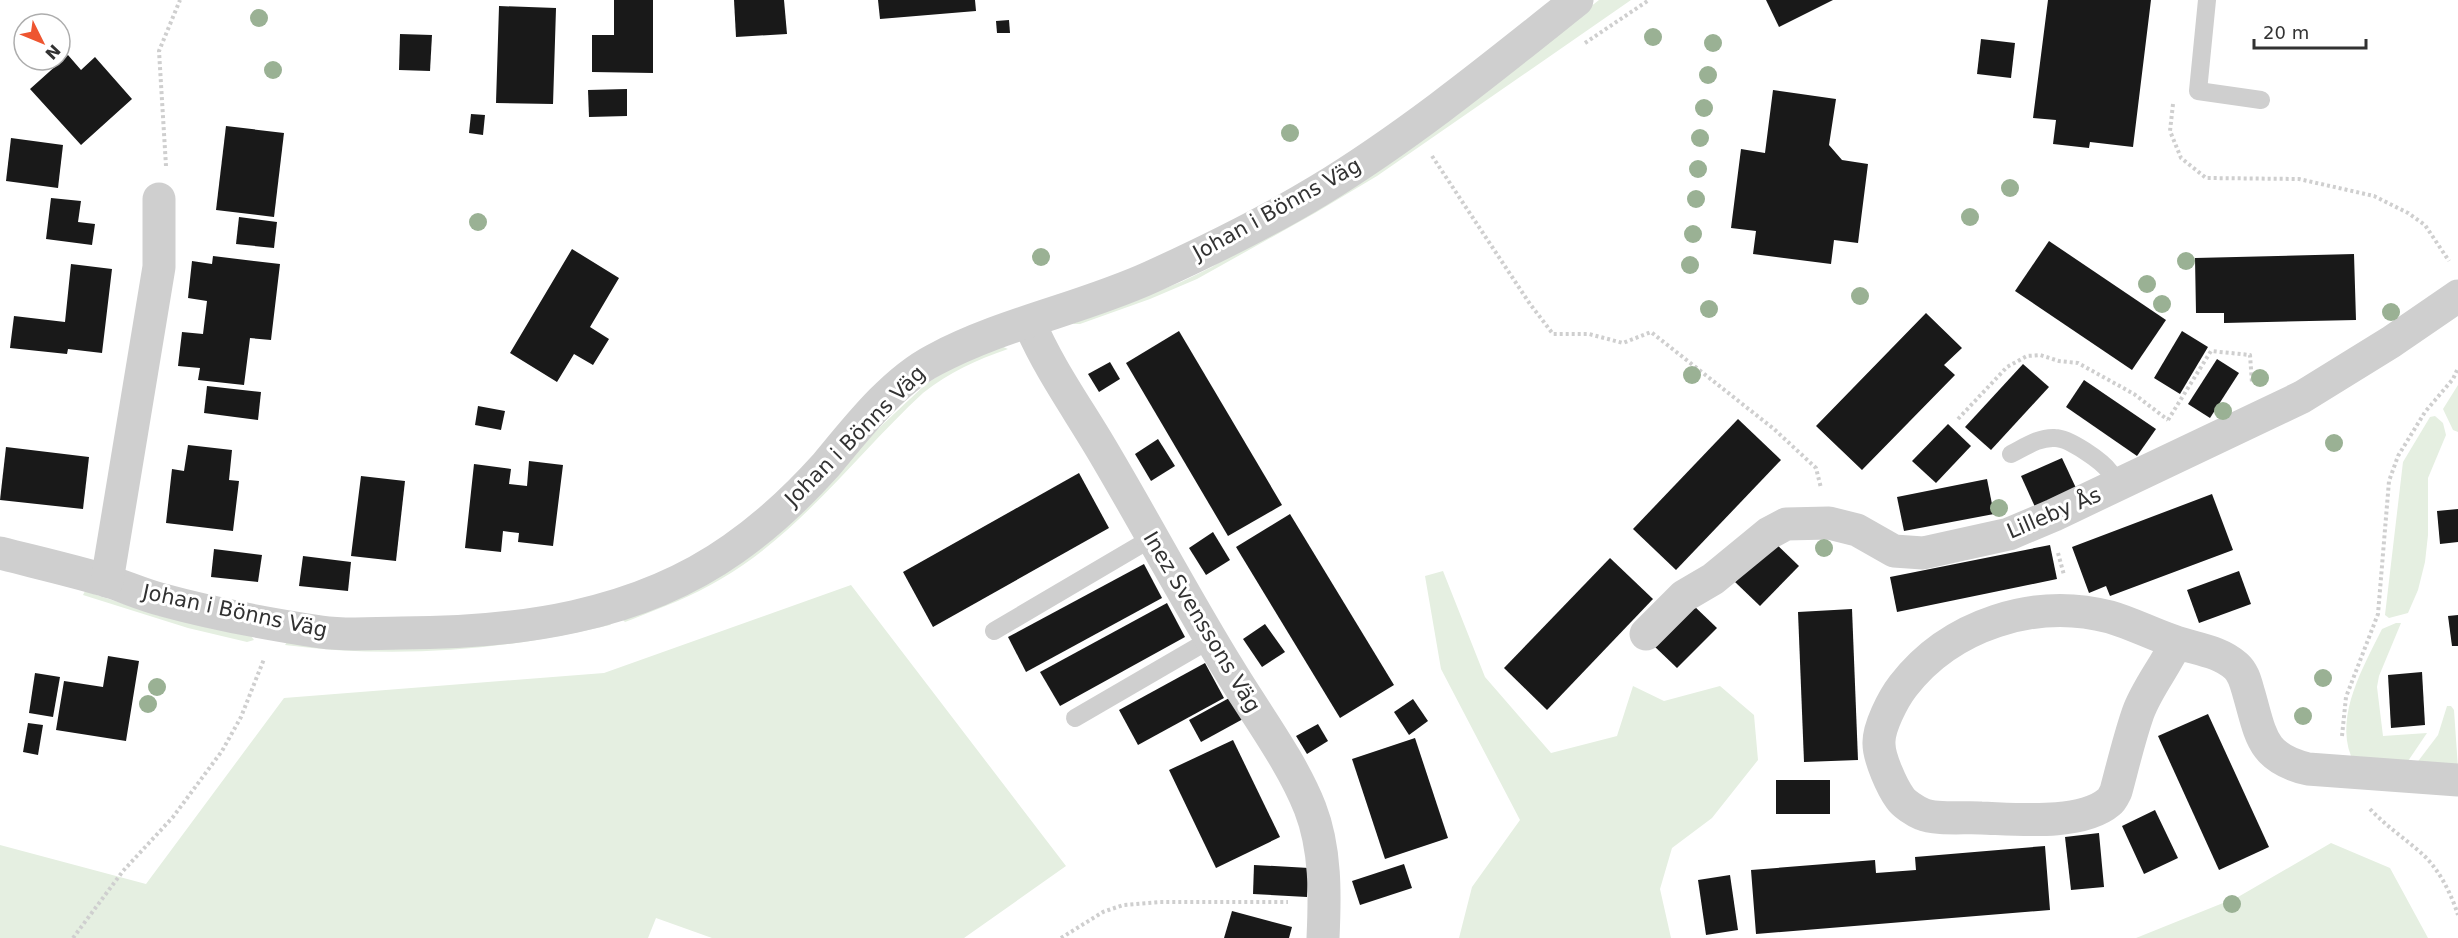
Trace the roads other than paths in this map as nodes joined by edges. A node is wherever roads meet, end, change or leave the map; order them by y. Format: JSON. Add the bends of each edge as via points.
{"nodes":[{"id":1,"x":1577,"y":0,"type":"edge"},
{"id":2,"x":2207,"y":0,"type":"edge"},
{"id":3,"x":2261,"y":100,"type":"dead end"},
{"id":4,"x":159,"y":199,"type":"road end"},
{"id":5,"x":2456,"y":282,"type":"edge"},
{"id":6,"x":1029,"y":322,"type":"junction"},
{"id":7,"x":2011,"y":454,"type":"dead end"},
{"id":8,"x":2116,"y":485,"type":"junction"},
{"id":9,"x":1152,"y":538,"type":"junction"},
{"id":10,"x":0,"y":553,"type":"edge"},
{"id":11,"x":107,"y":581,"type":"junction"},
{"id":12,"x":994,"y":630,"type":"dead end"},
{"id":13,"x":1646,"y":634,"type":"dead end"},
{"id":14,"x":1210,"y":639,"type":"junction"},
{"id":15,"x":2176,"y":643,"type":"junction"},
{"id":16,"x":1075,"y":718,"type":"dead end"},
{"id":17,"x":2458,"y":780,"type":"edge"},
{"id":18,"x":1323,"y":938,"type":"edge"}],
"edges":[{"from":1,"to":6,"type":"street","name":"Johan i Bönns Väg","via":[[1478,80],[1316,192],[1146,279]]},
{"from":2,"to":3,"type":"lane","via":[[2198,90]]},
{"from":4,"to":11,"type":"street","via":[[159,267]]},
{"from":5,"to":8,"type":"street","name":"Lilleby Ås","via":[[2391,342],[2302,397]]},
{"from":6,"to":9,"type":"street","name":"Inez Svenssons Väg","via":[[1047,360]]},
{"from":6,"to":11,"type":"street","name":"Johan i Bönns Väg","via":[[982,337],[930,362],[898,387],[849,435],[824,467],[736,547],[693,575],[599,612],[500,629],[327,633],[162,600]]},
{"from":7,"to":8,"type":"lane","via":[[2037,441],[2057,437],[2096,458]]},
{"from":8,"to":13,"type":"street","name":"Lilleby Ås","via":[[2009,534],[1923,552],[1894,551],[1857,530],[1829,524],[1786,524],[1684,596]]},
{"from":9,"to":12,"type":"lane"},
{"from":9,"to":14,"type":"street","name":"Inez Svenssons Väg"},
{"from":10,"to":11,"type":"street","name":"Johan i Bönns Väg"},
{"from":14,"to":16,"type":"lane"},
{"from":14,"to":18,"type":"street","name":"Inez Svenssons Väg","via":[[1285,760],[1310,809],[1323,863]]},
{"from":15,"to":15,"type":"street","via":[[2110,617],[2072,611],[2022,614],[1988,623],[1930,658],[1902,686],[1885,718],[1878,744],[1887,774],[1901,800],[1923,815],[2003,819],[2081,815],[2110,802],[2139,712]]},
{"from":15,"to":17,"type":"street","via":[[2223,656],[2238,668],[2245,679],[2261,735],[2277,758],[2308,769]]}]}
